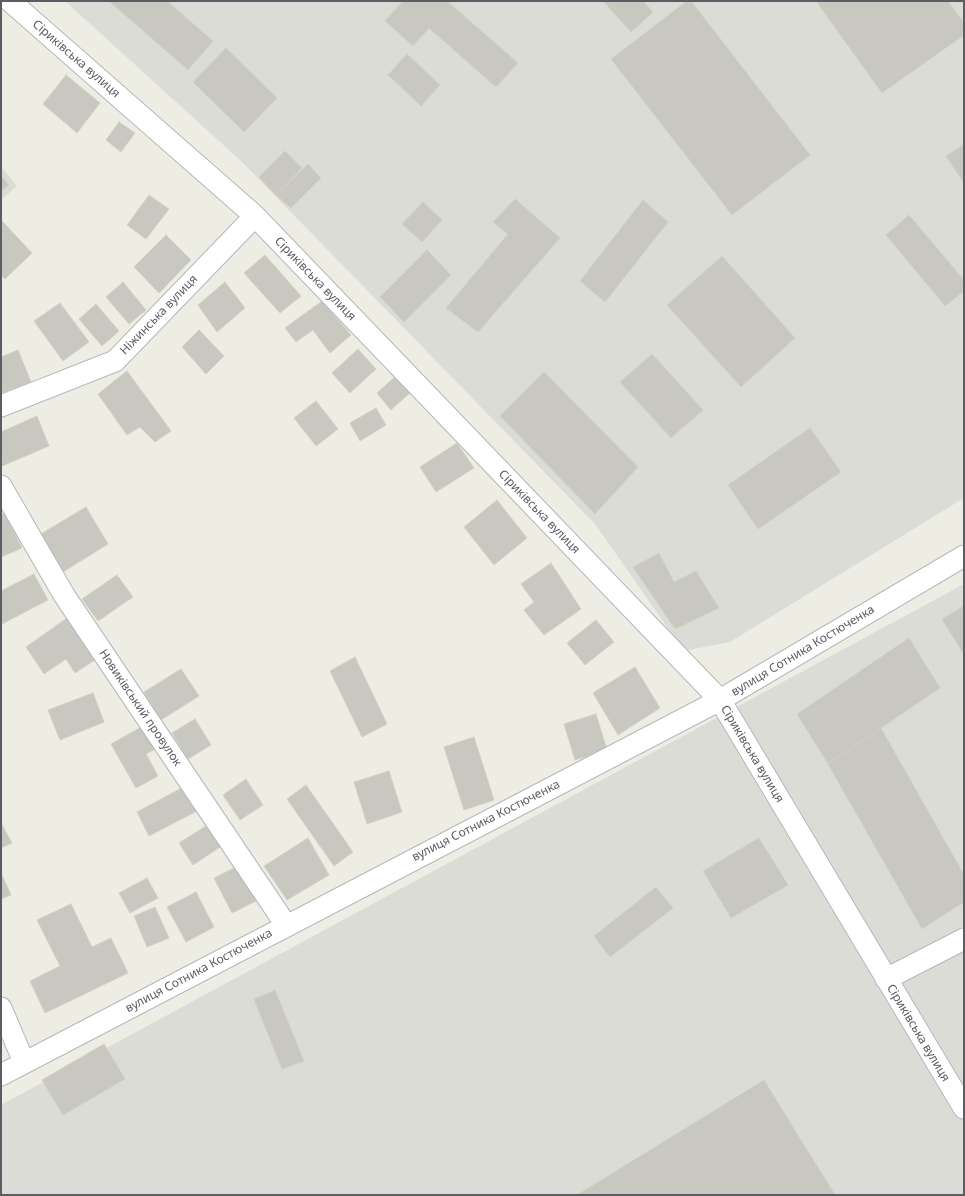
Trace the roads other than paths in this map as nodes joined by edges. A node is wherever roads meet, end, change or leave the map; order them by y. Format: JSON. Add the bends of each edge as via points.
{"nodes":[{"id":1,"x":10,"y":1,"type":"edge"},
{"id":2,"x":255,"y":216,"type":"junction"},
{"id":3,"x":1,"y":406,"type":"edge"},
{"id":4,"x":1,"y":486,"type":"edge"},
{"id":5,"x":964,"y":556,"type":"edge"},
{"id":6,"x":720,"y":700,"type":"junction"},
{"id":7,"x":286,"y":925,"type":"junction"},
{"id":8,"x":964,"y":939,"type":"edge"},
{"id":9,"x":886,"y":979,"type":"junction"},
{"id":10,"x":1,"y":1008,"type":"edge"},
{"id":11,"x":24,"y":1062,"type":"junction"},
{"id":12,"x":1,"y":1075,"type":"edge"},
{"id":13,"x":964,"y":1108,"type":"edge"}],
"edges":[{"from":1,"to":2,"type":"street","name":"Сіриківська вулиця"},
{"from":2,"to":3,"type":"street","name":"Ніжинська вулиця","via":[[115,361]]},
{"from":2,"to":6,"type":"street","name":"Сіриківська вулиця"},
{"from":4,"to":7,"type":"street","name":"Новиківський провулок","via":[[64,595]]},
{"from":5,"to":6,"type":"street","name":"вулиця Сотника Костюченка"},
{"from":6,"to":7,"type":"street","name":"вулиця Сотника Костюченка"},
{"from":6,"to":9,"type":"street","name":"Сіриківська вулиця"},
{"from":7,"to":11,"type":"street","name":"вулиця Сотника Костюченка"},
{"from":8,"to":9,"type":"street"},
{"from":9,"to":13,"type":"street","name":"Сіриківська вулиця"},
{"from":10,"to":11,"type":"street"},
{"from":11,"to":12,"type":"street","name":"вулиця Сотника Костюченка"}]}
